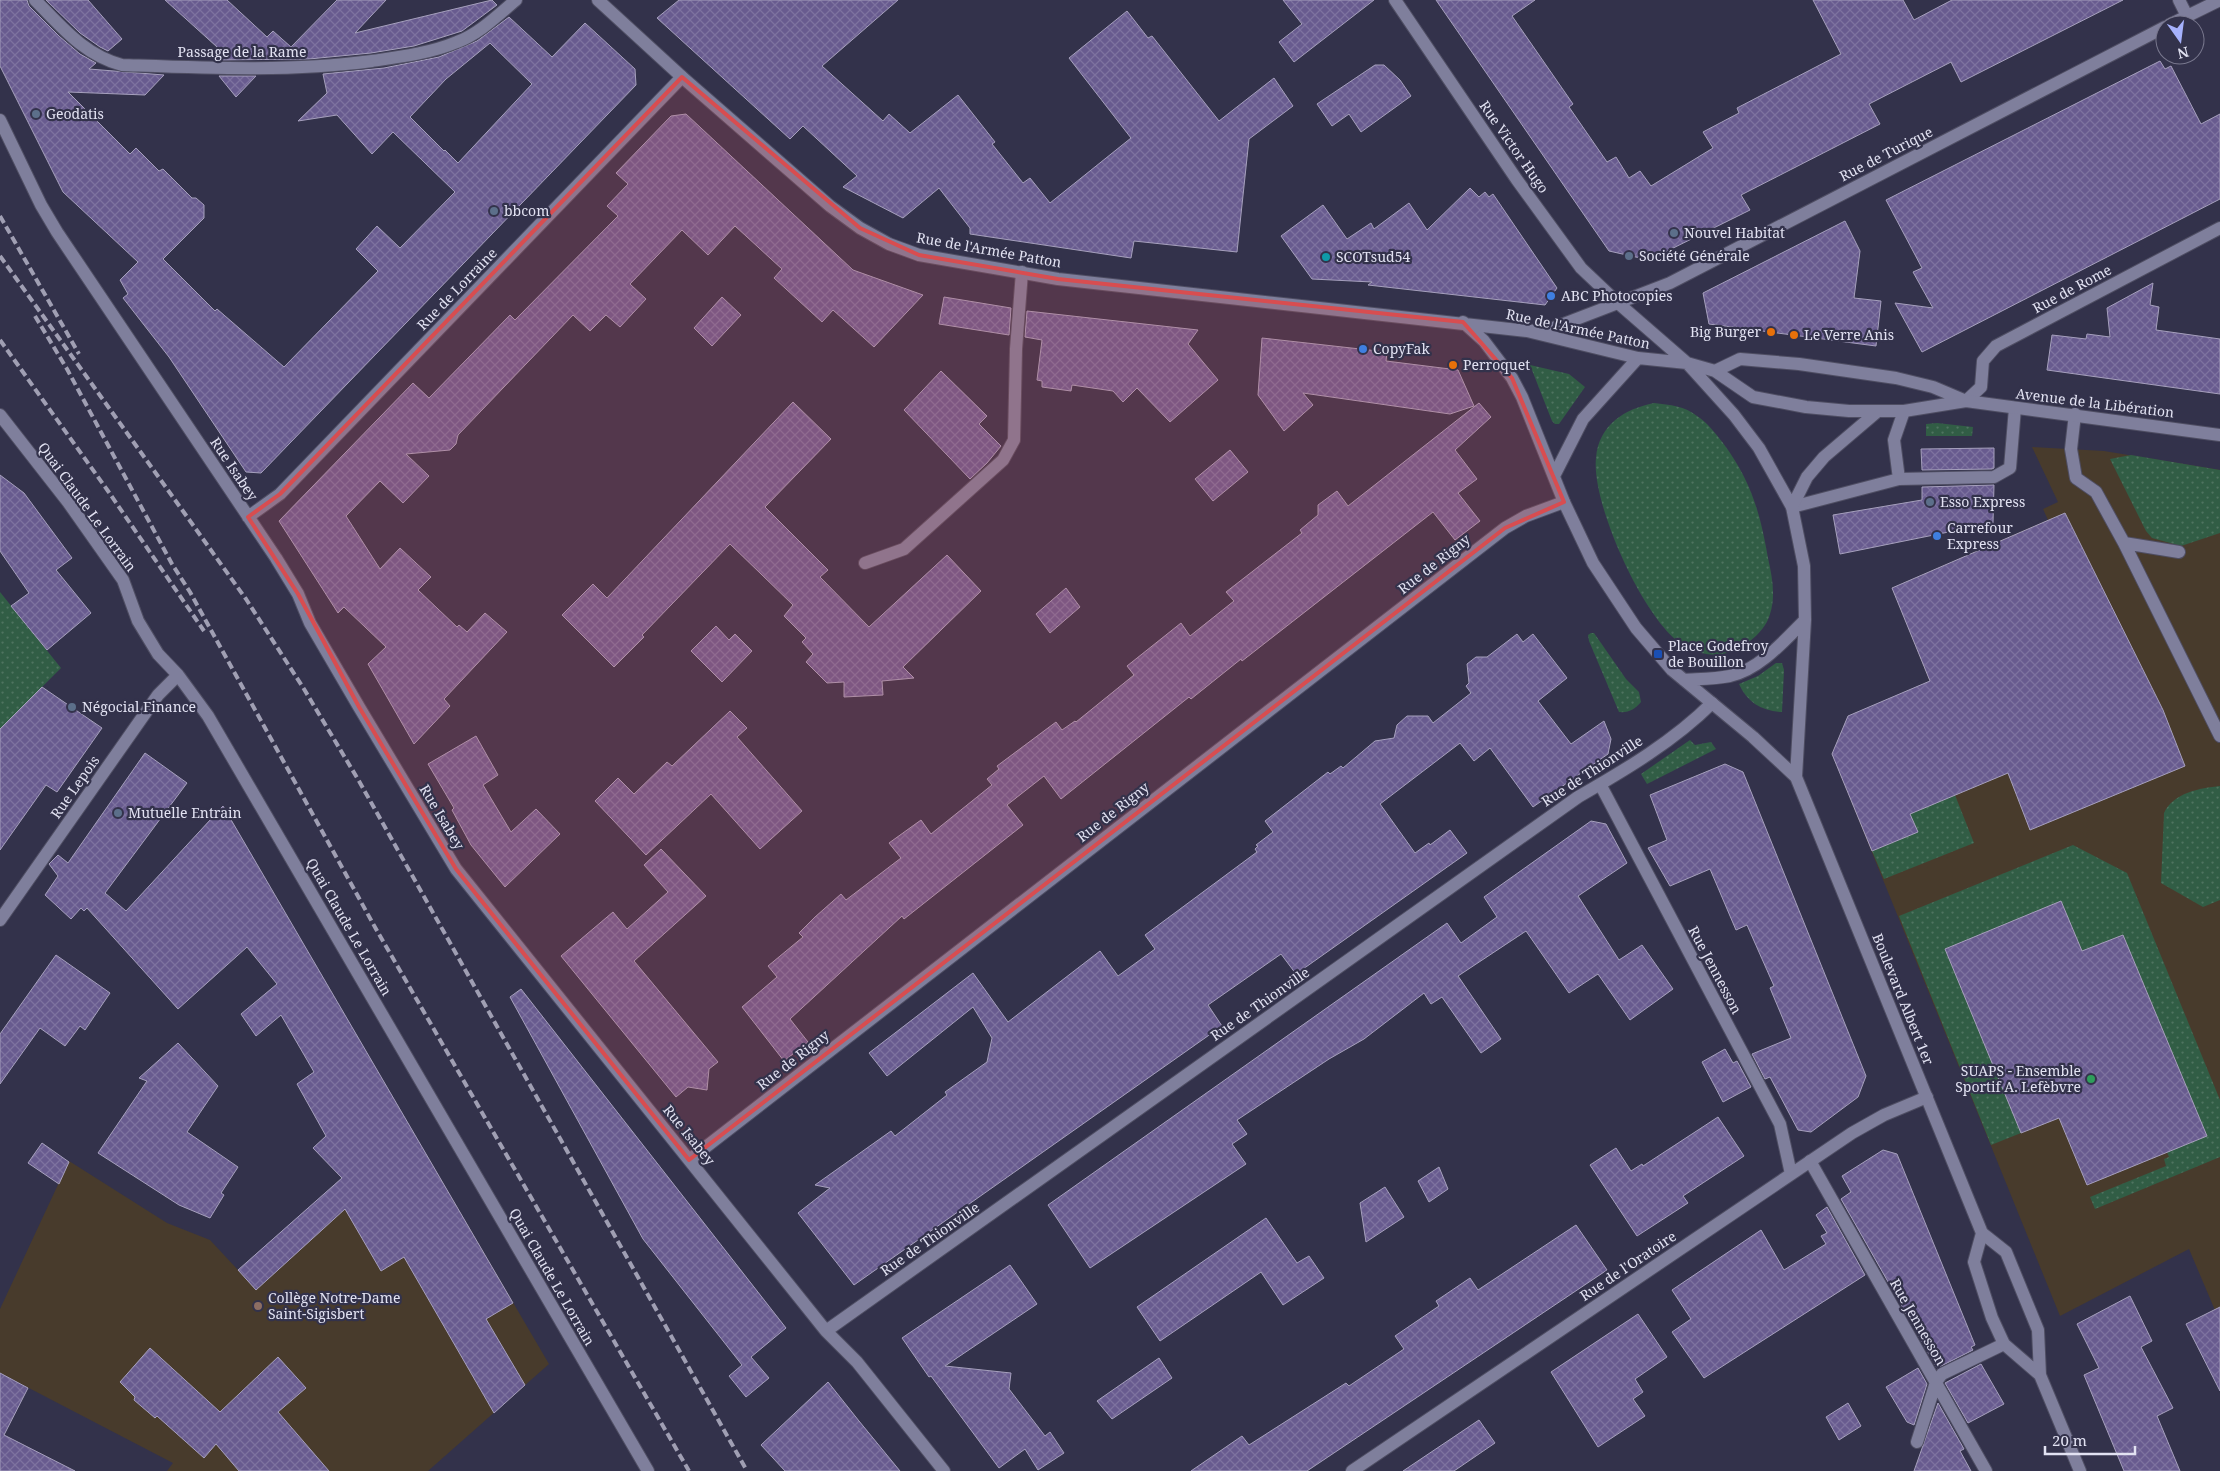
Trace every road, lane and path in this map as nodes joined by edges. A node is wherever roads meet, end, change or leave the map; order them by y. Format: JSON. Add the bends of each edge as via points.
{"nodes":[{"id":1,"x":35,"y":0,"type":"edge"},
{"id":2,"x":516,"y":0,"type":"edge"},
{"id":3,"x":598,"y":0,"type":"edge"},
{"id":4,"x":1395,"y":0,"type":"edge"},
{"id":5,"x":2179,"y":0,"type":"edge"},
{"id":6,"x":2220,"y":0,"type":"edge"},
{"id":7,"x":2186,"y":15,"type":"edge"},
{"id":8,"x":2189,"y":15,"type":"edge"},
{"id":9,"x":2155,"y":32,"type":"edge"},
{"id":10,"x":682,"y":77,"type":"junction"},
{"id":11,"x":0,"y":120,"type":"edge"},
{"id":12,"x":2220,"y":228,"type":"edge"},
{"id":13,"x":1022,"y":272,"type":"junction"},
{"id":14,"x":1618,"y":303,"type":"junction"},
{"id":15,"x":1463,"y":322,"type":"junction"},
{"id":16,"x":1528,"y":331,"type":"junction"},
{"id":17,"x":1638,"y":358,"type":"junction"},
{"id":18,"x":1687,"y":363,"type":"junction"},
{"id":19,"x":1715,"y":371,"type":"junction"},
{"id":20,"x":1966,"y":401,"type":"junction"},
{"id":21,"x":2015,"y":408,"type":"junction"},
{"id":22,"x":1878,"y":411,"type":"junction"},
{"id":23,"x":1904,"y":411,"type":"junction"},
{"id":24,"x":2075,"y":414,"type":"junction"},
{"id":25,"x":0,"y":415,"type":"edge"},
{"id":26,"x":2220,"y":435,"type":"edge"},
{"id":27,"x":1554,"y":476,"type":"junction"},
{"id":28,"x":1899,"y":479,"type":"junction"},
{"id":29,"x":1564,"y":502,"type":"junction"},
{"id":30,"x":1792,"y":507,"type":"junction"},
{"id":31,"x":248,"y":517,"type":"junction"},
{"id":32,"x":2124,"y":543,"type":"junction"},
{"id":33,"x":2179,"y":552,"type":"dead end"},
{"id":34,"x":865,"y":563,"type":"dead end"},
{"id":35,"x":1804,"y":620,"type":"junction"},
{"id":36,"x":178,"y":675,"type":"junction"},
{"id":37,"x":1684,"y":680,"type":"junction"},
{"id":38,"x":1712,"y":703,"type":"junction"},
{"id":39,"x":2220,"y":736,"type":"edge"},
{"id":40,"x":1796,"y":777,"type":"junction"},
{"id":41,"x":1600,"y":784,"type":"junction"},
{"id":42,"x":0,"y":920,"type":"edge"},
{"id":43,"x":1927,"y":1097,"type":"junction"},
{"id":44,"x":689,"y":1160,"type":"junction"},
{"id":45,"x":1810,"y":1161,"type":"junction"},
{"id":46,"x":1791,"y":1174,"type":"junction"},
{"id":47,"x":1982,"y":1233,"type":"junction"},
{"id":48,"x":826,"y":1331,"type":"junction"},
{"id":49,"x":2004,"y":1344,"type":"junction"},
{"id":50,"x":2040,"y":1375,"type":"junction"},
{"id":51,"x":1936,"y":1382,"type":"junction"},
{"id":52,"x":1917,"y":1442,"type":"dead end"},
{"id":53,"x":648,"y":1471,"type":"edge"},
{"id":54,"x":944,"y":1471,"type":"edge"},
{"id":55,"x":1352,"y":1471,"type":"edge"},
{"id":56,"x":1986,"y":1471,"type":"edge"},
{"id":57,"x":2080,"y":1471,"type":"edge"}],
"edges":[{"from":1,"to":2,"type":"street","name":"Passage de la Rame","via":[[87,50],[104,61],[122,65],[267,70],[398,58],[458,42],[482,28]]},
{"from":3,"to":10,"type":"street","name":"Rue de l'Armée Patton"},
{"from":4,"to":14,"type":"street","name":"Rue Victor Hugo","via":[[1575,260]]},
{"from":5,"to":7,"type":"street"},
{"from":6,"to":8,"type":"street"},
{"from":9,"to":14,"type":"street","name":"Rue de Turique","via":[[1670,283]]},
{"from":10,"to":13,"type":"street","name":"Rue de l'Armée Patton","via":[[830,206],[860,228],[919,255]]},
{"from":10,"to":31,"type":"street","name":"Rue de Lorraine","via":[[280,494]]},
{"from":11,"to":31,"type":"street","name":"Rue Isabey","via":[[57,232]]},
{"from":12,"to":20,"type":"street","name":"Rue de Rome","via":[[1996,346],[1983,361],[1981,387]]},
{"from":13,"to":15,"type":"street","name":"Rue de l'Armée Patton","via":[[1068,280]]},
{"from":13,"to":34,"type":"street","via":[[1014,440],[1003,460],[904,549]]},
{"from":14,"to":16,"type":"street","via":[[1552,328]]},
{"from":14,"to":18,"type":"street","name":"Rue Victor Hugo"},
{"from":15,"to":16,"type":"street","name":"Rue de l'Armée Patton"},
{"from":15,"to":27,"type":"street","via":[[1484,341],[1512,378]]},
{"from":16,"to":17,"type":"street","name":"Rue de l'Armée Patton"},
{"from":17,"to":18,"type":"street","name":"Rue de l'Armée Patton"},
{"from":17,"to":27,"type":"street","via":[[1583,419]]},
{"from":18,"to":19,"type":"street","name":"Rue de l'Armée Patton"},
{"from":18,"to":30,"type":"street","via":[[1759,448]]},
{"from":19,"to":20,"type":"street","name":"Avenue de la Libération","via":[[1740,359],[1799,364],[1896,378],[1933,387]]},
{"from":19,"to":22,"type":"street","name":"Avenue de la Libération","via":[[1753,398],[1823,409]]},
{"from":20,"to":21,"type":"street","name":"Avenue de la Libération"},
{"from":20,"to":23,"type":"street","name":"Avenue de la Libération"},
{"from":21,"to":24,"type":"street","name":"Avenue de la Libération"},
{"from":21,"to":28,"type":"street","via":[[2010,468],[1994,477]]},
{"from":22,"to":23,"type":"street","name":"Avenue de la Libération"},
{"from":22,"to":30,"type":"street","via":[[1824,457],[1808,477]]},
{"from":23,"to":28,"type":"street","via":[[1894,440]]},
{"from":24,"to":26,"type":"street","name":"Avenue de la Libération"},
{"from":24,"to":32,"type":"street","via":[[2071,449],[2076,478],[2096,492]]},
{"from":25,"to":36,"type":"street","name":"Quai Claude Le Lorrain","via":[[68,502],[123,580],[158,654]]},
{"from":27,"to":29,"type":"street"},
{"from":28,"to":30,"type":"street"},
{"from":29,"to":37,"type":"street","via":[[1593,564],[1658,654]]},
{"from":29,"to":44,"type":"street","name":"Rue de Rigny","via":[[1526,516],[1506,528]]},
{"from":30,"to":35,"type":"street","via":[[1804,566]]},
{"from":31,"to":44,"type":"street","name":"Rue Isabey","via":[[298,594],[310,623],[456,869]]},
{"from":32,"to":33,"type":"street"},
{"from":32,"to":39,"type":"street"},
{"from":35,"to":37,"type":"street","via":[[1780,645],[1749,668],[1731,676]]},
{"from":35,"to":40,"type":"street","name":"Boulevard Albert 1er"},
{"from":36,"to":42,"type":"street","name":"Rue Lepois","via":[[158,695]]},
{"from":36,"to":53,"type":"street","name":"Quai Claude Le Lorrain","via":[[208,716]]},
{"from":37,"to":38,"type":"street","name":"Boulevard Albert 1er"},
{"from":38,"to":40,"type":"street","name":"Boulevard Albert 1er"},
{"from":38,"to":41,"type":"street","name":"Rue de Thionville","via":[[1689,725]]},
{"from":40,"to":43,"type":"street","name":"Boulevard Albert 1er"},
{"from":41,"to":46,"type":"street","name":"Rue Jennesson","via":[[1780,1124]]},
{"from":41,"to":48,"type":"street","name":"Rue de Thionville"},
{"from":43,"to":45,"type":"street","name":"Rue de l'Oratoire","via":[[1852,1132]]},
{"from":43,"to":47,"type":"street","name":"Boulevard Albert 1er"},
{"from":44,"to":48,"type":"street","name":"Rue Isabey"},
{"from":45,"to":46,"type":"street","name":"Rue de l'Oratoire"},
{"from":45,"to":51,"type":"street","name":"Rue Jennesson"},
{"from":46,"to":55,"type":"street","name":"Rue de l'Oratoire"},
{"from":47,"to":49,"type":"street","name":"Boulevard Albert 1er","via":[[1974,1262]]},
{"from":47,"to":50,"type":"street","name":"Boulevard Albert 1er","via":[[2006,1252],[2038,1330]]},
{"from":48,"to":54,"type":"street","name":"Rue Isabey","via":[[857,1362]]},
{"from":49,"to":50,"type":"street","name":"Boulevard Albert 1er"},
{"from":49,"to":51,"type":"street","via":[[1942,1374]]},
{"from":50,"to":57,"type":"street","name":"Boulevard Albert 1er"},
{"from":51,"to":52,"type":"street"},
{"from":51,"to":56,"type":"street","name":"Rue Jennesson"}]}
